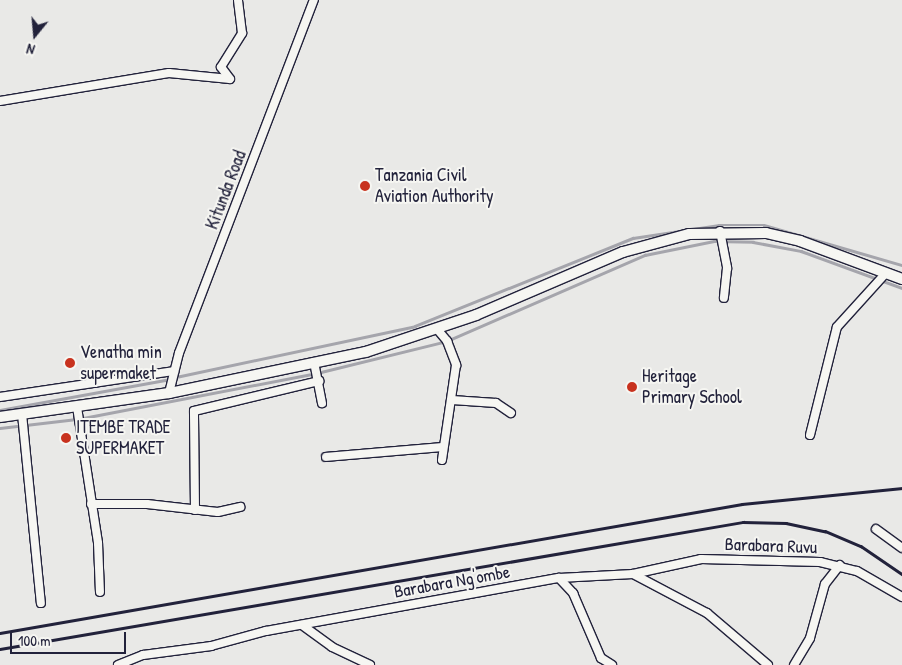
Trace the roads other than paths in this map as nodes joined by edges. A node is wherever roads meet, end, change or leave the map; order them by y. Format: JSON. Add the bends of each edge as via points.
{"nodes":[{"id":1,"x":238,"y":0,"type":"edge"},
{"id":2,"x":314,"y":0,"type":"edge"},
{"id":3,"x":0,"y":100,"type":"edge"},
{"id":4,"x":720,"y":231,"type":"junction"},
{"id":5,"x":886,"y":273,"type":"junction"},
{"id":6,"x":902,"y":280,"type":"edge"},
{"id":7,"x":724,"y":298,"type":"dead end"},
{"id":8,"x":437,"y":329,"type":"junction"},
{"id":9,"x":314,"y":362,"type":"junction"},
{"id":10,"x":174,"y":371,"type":"junction"},
{"id":11,"x":319,"y":382,"type":"junction"},
{"id":12,"x":169,"y":393,"type":"junction"},
{"id":13,"x":0,"y":397,"type":"edge"},
{"id":14,"x":452,"y":400,"type":"junction"},
{"id":15,"x":322,"y":404,"type":"dead end"},
{"id":16,"x":77,"y":407,"type":"junction"},
{"id":17,"x":511,"y":413,"type":"dead end"},
{"id":18,"x":22,"y":414,"type":"junction"},
{"id":19,"x":0,"y":417,"type":"edge"},
{"id":20,"x":810,"y":435,"type":"dead end"},
{"id":21,"x":442,"y":447,"type":"junction"},
{"id":22,"x":326,"y":457,"type":"dead end"},
{"id":23,"x":442,"y":460,"type":"dead end"},
{"id":24,"x":91,"y":504,"type":"junction"},
{"id":25,"x":240,"y":507,"type":"dead end"},
{"id":26,"x":195,"y":510,"type":"junction"},
{"id":27,"x":876,"y":528,"type":"dead end"},
{"id":28,"x":902,"y":548,"type":"edge"},
{"id":29,"x":840,"y":565,"type":"junction"},
{"id":30,"x":633,"y":574,"type":"junction"},
{"id":31,"x":559,"y":578,"type":"junction"},
{"id":32,"x":100,"y":592,"type":"dead end"},
{"id":33,"x":902,"y":597,"type":"edge"},
{"id":34,"x":41,"y":603,"type":"dead end"},
{"id":35,"x":302,"y":625,"type":"junction"},
{"id":36,"x":118,"y":665,"type":"edge"},
{"id":37,"x":370,"y":665,"type":"edge"},
{"id":38,"x":612,"y":665,"type":"edge"},
{"id":39,"x":768,"y":665,"type":"edge"},
{"id":40,"x":794,"y":665,"type":"edge"}],
"edges":[{"from":1,"to":3,"type":"street","via":[[242,33],[221,67],[230,79],[170,73]]},
{"from":2,"to":10,"type":"street","name":"Kitunda Road"},
{"from":4,"to":5,"type":"main road","via":[[800,241]]},
{"from":4,"to":7,"type":"street","via":[[727,268]]},
{"from":4,"to":8,"type":"main road","via":[[639,246]]},
{"from":5,"to":6,"type":"main road"},
{"from":5,"to":20,"type":"street","via":[[837,327]]},
{"from":8,"to":9,"type":"main road","via":[[366,352]]},
{"from":8,"to":14,"type":"street","via":[[448,341],[456,365]]},
{"from":9,"to":11,"type":"street"},
{"from":9,"to":12,"type":"main road"},
{"from":10,"to":12,"type":"street","name":"Kitunda Road"},
{"from":10,"to":13,"type":"street"},
{"from":11,"to":15,"type":"street"},
{"from":11,"to":26,"type":"street","via":[[194,411]]},
{"from":12,"to":16,"type":"main road"},
{"from":14,"to":17,"type":"street","via":[[496,403]]},
{"from":14,"to":21,"type":"street"},
{"from":16,"to":18,"type":"main road"},
{"from":16,"to":24,"type":"street"},
{"from":18,"to":19,"type":"main road"},
{"from":18,"to":34,"type":"street"},
{"from":21,"to":22,"type":"street"},
{"from":21,"to":23,"type":"street"},
{"from":24,"to":26,"type":"street"},
{"from":24,"to":32,"type":"street","via":[[98,543]]},
{"from":25,"to":26,"type":"street","via":[[218,512]]},
{"from":27,"to":28,"type":"street"},
{"from":29,"to":30,"type":"street","name":"Barabara Ruvu","via":[[779,559],[701,559]]},
{"from":29,"to":33,"type":"street","name":"Barabara Ruvu","via":[[873,578]]},
{"from":29,"to":40,"type":"street","via":[[825,584],[810,638]]},
{"from":30,"to":31,"type":"street","name":"Barabara Ng'ombe"},
{"from":30,"to":39,"type":"street","via":[[707,613]]},
{"from":31,"to":35,"type":"street","name":"Barabara Ng'ombe"},
{"from":31,"to":38,"type":"street","via":[[573,593],[601,658]]},
{"from":35,"to":36,"type":"street","name":"Barabara Ng'ombe","via":[[211,646],[143,655]]},
{"from":35,"to":37,"type":"street","via":[[332,647]]}]}
